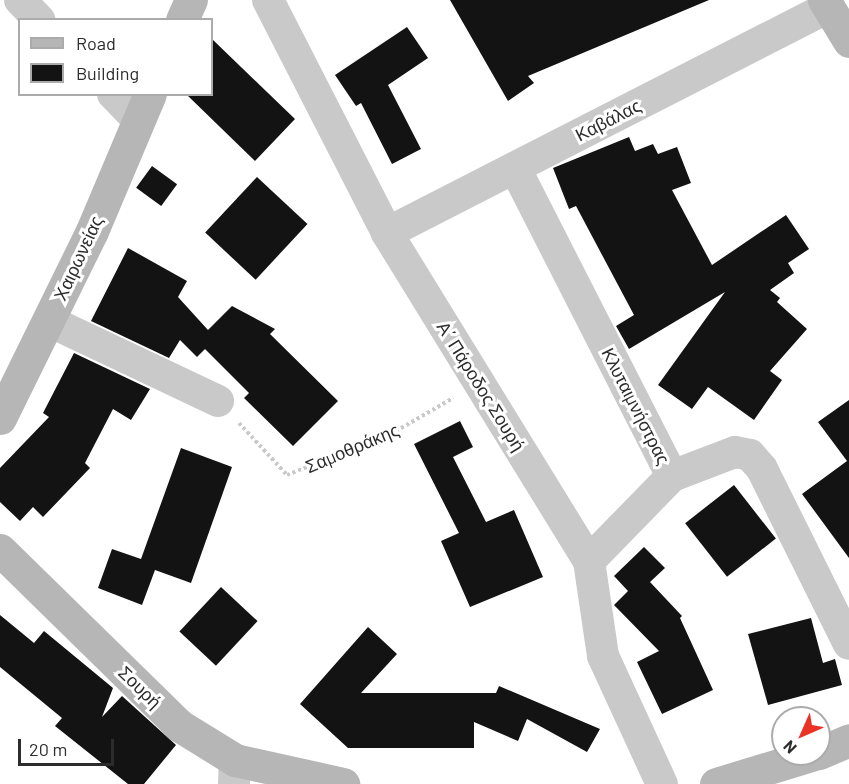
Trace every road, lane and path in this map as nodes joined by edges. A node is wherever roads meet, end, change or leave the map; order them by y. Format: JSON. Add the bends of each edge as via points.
{"nodes":[{"id":1,"x":20,"y":0,"type":"edge"},
{"id":2,"x":191,"y":0,"type":"edge"},
{"id":3,"x":268,"y":0,"type":"edge"},
{"id":4,"x":826,"y":4,"type":"edge"},
{"id":5,"x":37,"y":18,"type":"edge"},
{"id":6,"x":183,"y":18,"type":"edge"},
{"id":7,"x":849,"y":41,"type":"edge"},
{"id":8,"x":118,"y":96,"type":"edge"},
{"id":9,"x":145,"y":108,"type":"edge"},
{"id":10,"x":515,"y":168,"type":"junction"},
{"id":11,"x":387,"y":233,"type":"junction"},
{"id":12,"x":49,"y":321,"type":"junction"},
{"id":13,"x":479,"y":383,"type":"junction"},
{"id":14,"x":4,"y":400,"type":"edge"},
{"id":15,"x":218,"y":401,"type":"joint"},
{"id":16,"x":672,"y":476,"type":"junction"},
{"id":17,"x":0,"y":550,"type":"edge"},
{"id":18,"x":589,"y":561,"type":"junction"},
{"id":19,"x":849,"y":644,"type":"edge"},
{"id":20,"x":849,"y":740,"type":"edge"},
{"id":21,"x":831,"y":747,"type":"edge"},
{"id":22,"x":775,"y":766,"type":"edge"},
{"id":23,"x":235,"y":772,"type":"edge"},
{"id":24,"x":344,"y":784,"type":"edge"},
{"id":25,"x":662,"y":784,"type":"edge"},
{"id":26,"x":716,"y":784,"type":"edge"}],
"edges":[{"from":1,"to":5,"type":"street"},
{"from":2,"to":6,"type":"street"},
{"from":3,"to":11,"type":"street","name":"Α΄ Πάροδος Σουρή"},
{"from":4,"to":7,"type":"street"},
{"from":4,"to":10,"type":"street","name":"Καβάλας"},
{"from":8,"to":9,"type":"street"},
{"from":9,"to":12,"type":"street","name":"Χαιρωνείας"},
{"from":10,"to":11,"type":"street","name":"Καβάλας"},
{"from":10,"to":16,"type":"street","name":"Κλυταιμνήστρας"},
{"from":11,"to":13,"type":"street","name":"Α΄ Πάροδος Σουρή"},
{"from":12,"to":14,"type":"street","name":"Χαιρωνείας"},
{"from":12,"to":15,"type":"street"},
{"from":13,"to":15,"type":"path","name":"Σαμοθράκης","via":[[396,431],[287,475]]},
{"from":13,"to":18,"type":"street","name":"Α΄ Πάροδος Σουρή"},
{"from":16,"to":18,"type":"street"},
{"from":16,"to":19,"type":"street","name":"Κλυταιμνήστρας","via":[[735,452],[750,455],[762,469]]},
{"from":17,"to":23,"type":"street","name":"Σουρή","via":[[180,726]]},
{"from":18,"to":25,"type":"street","name":"Α΄ Πάροδος Σουρή","via":[[603,656]]},
{"from":20,"to":21,"type":"street"},
{"from":22,"to":26,"type":"street"},
{"from":23,"to":24,"type":"street","name":"Σουρή"}]}
